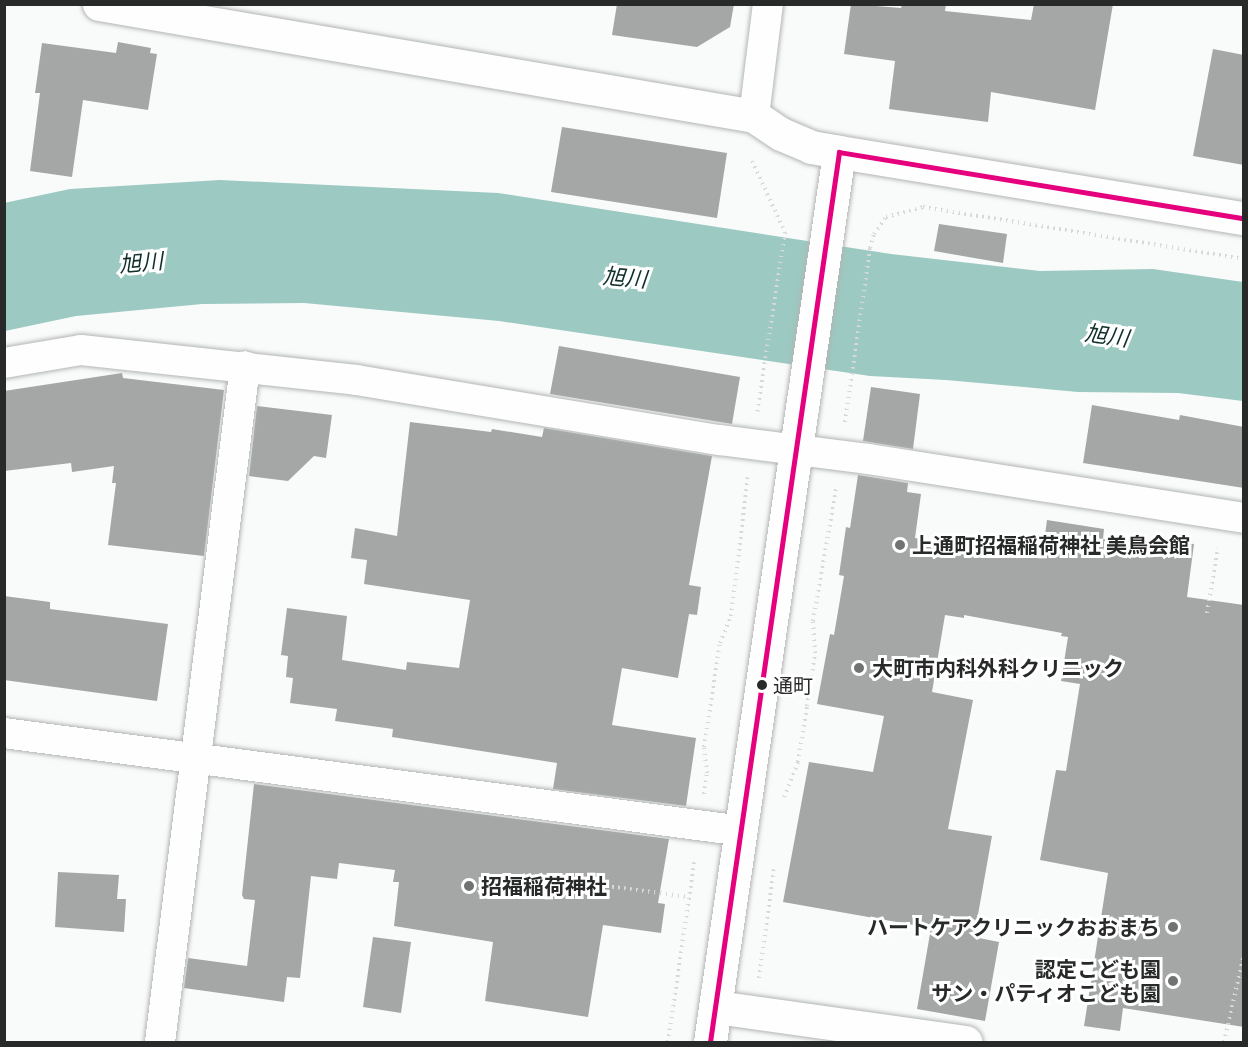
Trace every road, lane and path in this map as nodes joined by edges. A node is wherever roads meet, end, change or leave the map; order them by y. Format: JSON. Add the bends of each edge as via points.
{"nodes":[{"id":1,"x":99,"y":4,"type":"edge"},
{"id":2,"x":768,"y":4,"type":"edge"},
{"id":3,"x":754,"y":116,"type":"junction"},
{"id":4,"x":839,"y":152,"type":"junction"},
{"id":5,"x":752,"y":161,"type":"dead end"},
{"id":6,"x":1244,"y":218,"type":"edge"},
{"id":7,"x":1244,"y":259,"type":"edge"},
{"id":8,"x":4,"y":363,"type":"edge"},
{"id":9,"x":245,"y":366,"type":"junction"},
{"id":10,"x":753,"y":442,"type":"junction"},
{"id":11,"x":795,"y":449,"type":"junction"},
{"id":12,"x":841,"y":456,"type":"junction"},
{"id":13,"x":1234,"y":516,"type":"edge"},
{"id":14,"x":1207,"y":613,"type":"dead end"},
{"id":15,"x":4,"y":733,"type":"edge"},
{"id":16,"x":196,"y":756,"type":"junction"},
{"id":17,"x":783,"y":805,"type":"dead end"},
{"id":18,"x":699,"y":825,"type":"junction"},
{"id":19,"x":742,"y":831,"type":"junction"},
{"id":20,"x":775,"y":862,"type":"dead end"},
{"id":21,"x":523,"y":875,"type":"dead end"},
{"id":22,"x":690,"y":897,"type":"junction"},
{"id":23,"x":1244,"y":954,"type":"edge"},
{"id":24,"x":716,"y":1007,"type":"junction"},
{"id":25,"x":754,"y":1012,"type":"junction"},
{"id":26,"x":160,"y":1042,"type":"edge"},
{"id":27,"x":668,"y":1042,"type":"edge"},
{"id":28,"x":710,"y":1042,"type":"edge"},
{"id":29,"x":966,"y":1042,"type":"edge"},
{"id":30,"x":1224,"y":1042,"type":"edge"}],
"edges":[{"from":1,"to":3,"type":"main road"},
{"from":2,"to":3,"type":"street"},
{"from":3,"to":4,"type":"main road","via":[[811,147]]},
{"from":4,"to":6,"type":"main road"},
{"from":4,"to":11,"type":"main road"},
{"from":5,"to":10,"type":"path","via":[[785,232]]},
{"from":7,"to":12,"type":"path","via":[[924,207],[886,217],[870,248]]},
{"from":8,"to":9,"type":"street","via":[[81,350]]},
{"from":9,"to":10,"type":"street"},
{"from":9,"to":16,"type":"street"},
{"from":10,"to":11,"type":"street"},
{"from":10,"to":18,"type":"path","via":[[731,616],[720,643],[704,747],[707,773]]},
{"from":11,"to":12,"type":"street"},
{"from":11,"to":19,"type":"main road"},
{"from":12,"to":13,"type":"street"},
{"from":12,"to":17,"type":"path","via":[[813,621],[815,653],[798,762]]},
{"from":13,"to":14,"type":"path"},
{"from":15,"to":16,"type":"street"},
{"from":16,"to":18,"type":"street"},
{"from":16,"to":26,"type":"street"},
{"from":18,"to":19,"type":"street"},
{"from":18,"to":22,"type":"path"},
{"from":19,"to":24,"type":"main road"},
{"from":20,"to":25,"type":"path"},
{"from":21,"to":22,"type":"path"},
{"from":22,"to":27,"type":"path"},
{"from":23,"to":30,"type":"path"},
{"from":24,"to":25,"type":"main road"},
{"from":24,"to":28,"type":"main road"},
{"from":25,"to":29,"type":"main road"}]}
